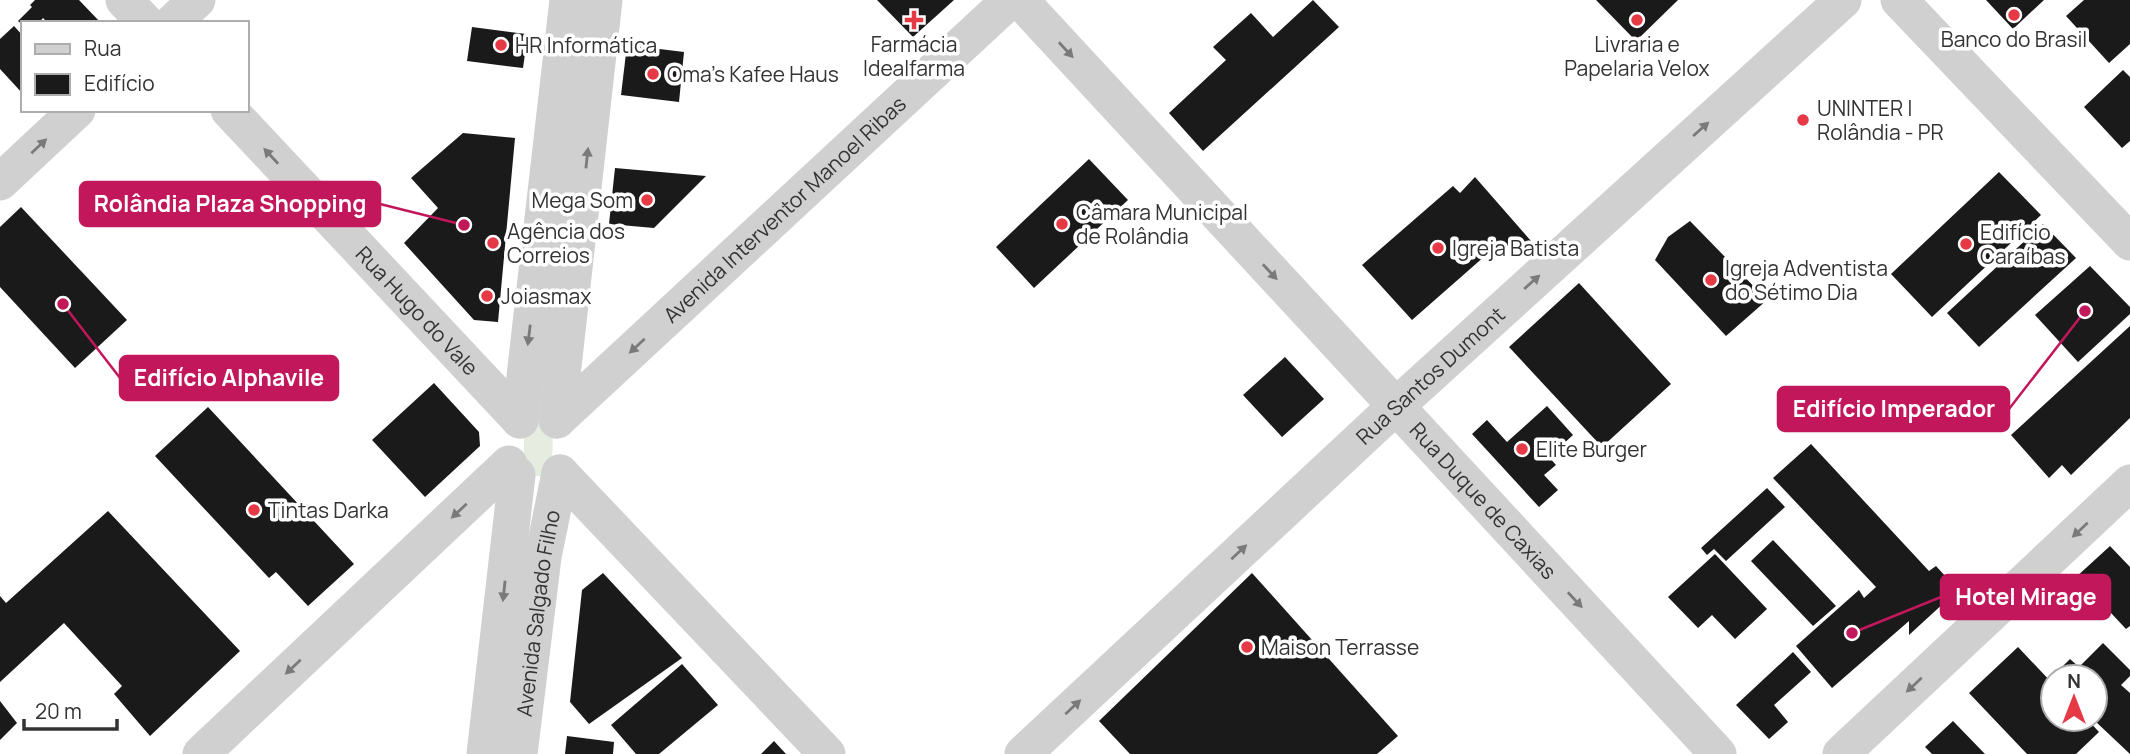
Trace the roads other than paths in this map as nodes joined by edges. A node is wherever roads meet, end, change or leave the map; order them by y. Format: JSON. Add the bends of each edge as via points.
{"nodes":[{"id":1,"x":124,"y":0,"type":"edge"},
{"id":2,"x":197,"y":0,"type":"edge"},
{"id":3,"x":568,"y":0,"type":"edge"},
{"id":4,"x":604,"y":0,"type":"edge"},
{"id":5,"x":1010,"y":0,"type":"edge"},
{"id":6,"x":1020,"y":0,"type":"edge"},
{"id":7,"x":1843,"y":0,"type":"edge"},
{"id":8,"x":1899,"y":0,"type":"edge"},
{"id":9,"x":1927,"y":0,"type":"edge"},
{"id":10,"x":144,"y":21,"type":"edge"},
{"id":11,"x":174,"y":21,"type":"edge"},
{"id":12,"x":75,"y":112,"type":"edge"},
{"id":13,"x":231,"y":112,"type":"edge"},
{"id":14,"x":0,"y":182,"type":"edge"},
{"id":15,"x":2130,"y":212,"type":"edge"},
{"id":16,"x":2130,"y":242,"type":"edge"},
{"id":17,"x":1395,"y":407,"type":"junction"},
{"id":18,"x":520,"y":420,"type":"junction"},
{"id":19,"x":557,"y":420,"type":"junction"},
{"id":20,"x":513,"y":469,"type":"junction"},
{"id":21,"x":560,"y":473,"type":"junction"},
{"id":22,"x":2130,"y":483,"type":"edge"},
{"id":23,"x":201,"y":754,"type":"edge"},
{"id":24,"x":485,"y":754,"type":"edge"},
{"id":25,"x":519,"y":754,"type":"edge"},
{"id":26,"x":827,"y":754,"type":"edge"},
{"id":27,"x":1023,"y":754,"type":"edge"},
{"id":28,"x":1718,"y":754,"type":"edge"},
{"id":29,"x":1841,"y":754,"type":"edge"}],
"edges":[{"from":1,"to":10,"type":"street"},
{"from":2,"to":11,"type":"street"},
{"from":3,"to":18,"type":"street","one_way":true},
{"from":19,"to":4,"type":"street","one_way":true},
{"from":5,"to":19,"type":"street","name":"Avenida Interventor Manoel Ribas","one_way":true},
{"from":6,"to":17,"type":"street","name":"Rua Duque de Caxias","one_way":true},
{"from":17,"to":7,"type":"street","name":"Rua Santos Dumont","one_way":true},
{"from":8,"to":16,"type":"street"},
{"from":9,"to":15,"type":"street"},
{"from":14,"to":12,"type":"street","one_way":true},
{"from":18,"to":13,"type":"street","name":"Rua Hugo do Vale","one_way":true},
{"from":27,"to":17,"type":"street","name":"Rua Santos Dumont","one_way":true},
{"from":17,"to":28,"type":"street","name":"Rua Duque de Caxias","one_way":true},
{"from":18,"to":19,"type":"street","via":[[544,415]]},
{"from":18,"to":20,"type":"street","via":[[505,439],[504,456]]},
{"from":19,"to":21,"type":"street","via":[[570,439],[569,457]]},
{"from":20,"to":21,"type":"street","via":[[526,480],[544,481]]},
{"from":20,"to":23,"type":"street","one_way":true},
{"from":20,"to":24,"type":"street","name":"Avenida Salgado Filho","one_way":true},
{"from":21,"to":25,"type":"street","name":"Avenida Salgado Filho","via":[[543,557]]},
{"from":21,"to":26,"type":"street"},
{"from":22,"to":29,"type":"street","one_way":true}]}
